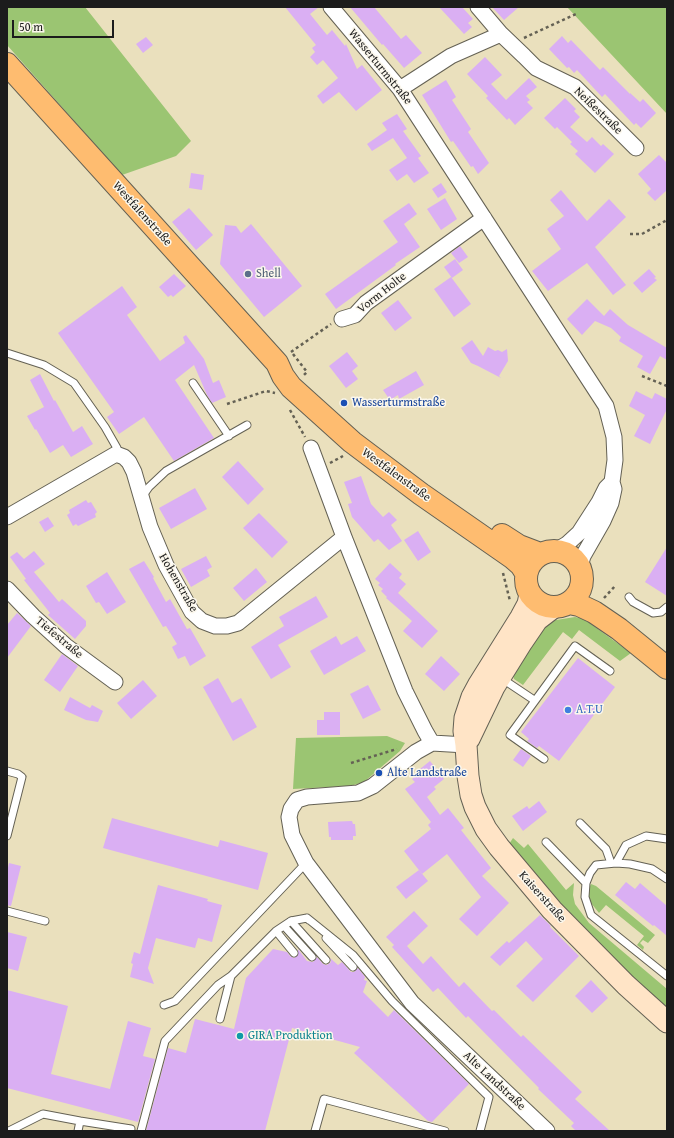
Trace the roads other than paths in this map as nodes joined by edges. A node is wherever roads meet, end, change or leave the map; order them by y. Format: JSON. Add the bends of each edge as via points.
{"nodes":[{"id":1,"x":331,"y":7,"type":"edge"},
{"id":2,"x":478,"y":7,"type":"edge"},
{"id":3,"x":506,"y":39,"type":"junction"},
{"id":4,"x":7,"y":64,"type":"edge"},
{"id":5,"x":400,"y":89,"type":"junction"},
{"id":6,"x":636,"y":148,"type":"dead end"},
{"id":7,"x":484,"y":218,"type":"junction"},
{"id":8,"x":342,"y":320,"type":"road end"},
{"id":9,"x":7,"y":353,"type":"edge"},
{"id":10,"x":277,"y":363,"type":"junction"},
{"id":11,"x":193,"y":383,"type":"dead end"},
{"id":12,"x":247,"y":425,"type":"dead end"},
{"id":13,"x":229,"y":436,"type":"junction"},
{"id":14,"x":311,"y":448,"type":"dead end"},
{"id":15,"x":116,"y":454,"type":"junction"},
{"id":16,"x":612,"y":482,"type":"junction"},
{"id":17,"x":142,"y":498,"type":"junction"},
{"id":18,"x":7,"y":517,"type":"edge"},
{"id":19,"x":344,"y":537,"type":"junction"},
{"id":20,"x":548,"y":552,"type":"junction"},
{"id":21,"x":581,"y":574,"type":"junction"},
{"id":22,"x":528,"y":583,"type":"junction"},
{"id":23,"x":7,"y":589,"type":"edge"},
{"id":24,"x":629,"y":597,"type":"dead end"},
{"id":25,"x":562,"y":605,"type":"junction"},
{"id":26,"x":667,"y":607,"type":"edge"},
{"id":27,"x":667,"y":649,"type":"edge"},
{"id":28,"x":667,"y":668,"type":"edge"},
{"id":29,"x":610,"y":671,"type":"dead end"},
{"id":30,"x":493,"y":674,"type":"junction"},
{"id":31,"x":115,"y":682,"type":"dead end"},
{"id":32,"x":534,"y":700,"type":"junction"},
{"id":33,"x":432,"y":743,"type":"junction"},
{"id":34,"x":466,"y":745,"type":"junction"},
{"id":35,"x":544,"y":759,"type":"dead end"},
{"id":36,"x":7,"y":771,"type":"edge"},
{"id":37,"x":580,"y":823,"type":"dead end"},
{"id":38,"x":7,"y":836,"type":"edge"},
{"id":39,"x":667,"y":838,"type":"edge"},
{"id":40,"x":546,"y":842,"type":"dead end"},
{"id":41,"x":613,"y":863,"type":"junction"},
{"id":42,"x":306,"y":864,"type":"junction"},
{"id":43,"x":667,"y":880,"type":"edge"},
{"id":44,"x":586,"y":883,"type":"junction"},
{"id":45,"x":7,"y":911,"type":"edge"},
{"id":46,"x":306,"y":918,"type":"junction"},
{"id":47,"x":45,"y":921,"type":"dead end"},
{"id":48,"x":291,"y":921,"type":"junction"},
{"id":49,"x":284,"y":926,"type":"junction"},
{"id":50,"x":276,"y":931,"type":"junction"},
{"id":51,"x":294,"y":953,"type":"dead end"},
{"id":52,"x":312,"y":957,"type":"dead end"},
{"id":53,"x":326,"y":960,"type":"dead end"},
{"id":54,"x":354,"y":967,"type":"dead end"},
{"id":55,"x":231,"y":976,"type":"junction"},
{"id":56,"x":667,"y":976,"type":"edge"},
{"id":57,"x":164,"y":1005,"type":"dead end"},
{"id":58,"x":220,"y":1019,"type":"dead end"},
{"id":59,"x":667,"y":1022,"type":"edge"},
{"id":60,"x":80,"y":1121,"type":"junction"},
{"id":61,"x":10,"y":1131,"type":"edge"},
{"id":62,"x":78,"y":1131,"type":"edge"},
{"id":63,"x":130,"y":1131,"type":"edge"},
{"id":64,"x":141,"y":1131,"type":"edge"},
{"id":65,"x":315,"y":1131,"type":"edge"},
{"id":66,"x":445,"y":1131,"type":"edge"},
{"id":67,"x":480,"y":1131,"type":"edge"},
{"id":68,"x":547,"y":1131,"type":"edge"}],
"edges":[{"from":1,"to":5,"type":"street","name":"Wasserturmstraße"},
{"from":2,"to":3,"type":"street","name":"Neißestraße"},
{"from":3,"to":5,"type":"street","via":[[451,56]]},
{"from":3,"to":6,"type":"street","name":"Neißestraße","via":[[536,68],[576,87]]},
{"from":4,"to":10,"type":"main road","name":"Westfalenstraße"},
{"from":5,"to":7,"type":"street","name":"Wasserturmstraße"},
{"from":7,"to":8,"type":"street","name":"Vorm Holte","via":[[366,303],[355,314]]},
{"from":7,"to":16,"type":"street","name":"Wasserturmstraße","via":[[606,406],[614,437],[615,460]]},
{"from":9,"to":15,"type":"lane","via":[[44,366],[74,383],[105,427],[117,448]]},
{"from":10,"to":20,"type":"main road","name":"Westfalenstraße","via":[[302,378],[337,416],[377,448],[519,546]]},
{"from":10,"to":22,"type":"main road","name":"Westfalenstraße","via":[[291,387],[352,442],[513,558],[521,565]]},
{"from":11,"to":13,"type":"lane"},
{"from":12,"to":13,"type":"lane"},
{"from":13,"to":17,"type":"lane","via":[[166,471],[149,487]]},
{"from":14,"to":19,"type":"street"},
{"from":15,"to":17,"type":"street","name":"Hohenstraße","via":[[129,462]]},
{"from":15,"to":18,"type":"street"},
{"from":16,"to":20,"type":"street","name":"Wasserturmstraße","via":[[579,533],[567,544]]},
{"from":16,"to":21,"type":"street","name":"Wasserturmstraße","via":[[614,489],[610,503],[583,556]]},
{"from":17,"to":19,"type":"street","name":"Hohenstraße","via":[[158,547],[192,612],[202,621],[215,626],[238,623]]},
{"from":19,"to":33,"type":"street","via":[[405,691]]},
{"from":20,"to":21,"type":"main road","via":[[568,554],[577,561]]},
{"from":20,"to":22,"type":"main road","via":[[531,562]]},
{"from":21,"to":25,"type":"main road","via":[[577,596]]},
{"from":21,"to":27,"type":"main road","via":[[602,600]]},
{"from":22,"to":25,"type":"main road","via":[[535,599],[540,603]]},
{"from":22,"to":30,"type":"main road","name":"Kaiserstraße","via":[[528,604]]},
{"from":23,"to":31,"type":"street","name":"Tiefestraße","via":[[66,646]]},
{"from":24,"to":26,"type":"lane","via":[[633,602],[653,612],[660,612]]},
{"from":25,"to":28,"type":"main road","via":[[579,605],[594,612]]},
{"from":25,"to":30,"type":"main road","name":"Kaiserstraße","via":[[537,620]]},
{"from":29,"to":32,"type":"lane","via":[[575,646]]},
{"from":30,"to":32,"type":"lane"},
{"from":30,"to":34,"type":"main road","name":"Kaiserstraße","via":[[472,697],[466,713]]},
{"from":32,"to":35,"type":"lane","via":[[510,735]]},
{"from":33,"to":34,"type":"street"},
{"from":33,"to":42,"type":"street","name":"Alte Landstraße","via":[[416,752],[373,786],[358,793],[297,800],[289,817],[292,835]]},
{"from":34,"to":59,"type":"main road","name":"Kaiserstraße","via":[[473,801],[483,824],[499,847],[552,910],[626,985]]},
{"from":36,"to":38,"type":"lane","via":[[22,777]]},
{"from":37,"to":41,"type":"lane","via":[[606,849]]},
{"from":39,"to":41,"type":"lane","via":[[646,836],[626,845]]},
{"from":40,"to":44,"type":"lane"},
{"from":41,"to":43,"type":"lane","via":[[652,869]]},
{"from":41,"to":44,"type":"lane","via":[[596,865]]},
{"from":42,"to":57,"type":"lane","via":[[175,1001]]},
{"from":42,"to":68,"type":"street","name":"Alte Landstraße","via":[[412,1003]]},
{"from":44,"to":56,"type":"lane","via":[[585,897],[591,915]]},
{"from":45,"to":47,"type":"lane"},
{"from":46,"to":48,"type":"lane"},
{"from":46,"to":54,"type":"lane"},
{"from":46,"to":67,"type":"lane","via":[[353,955],[392,1001],[489,1097]]},
{"from":48,"to":49,"type":"lane"},
{"from":48,"to":53,"type":"lane"},
{"from":49,"to":50,"type":"lane"},
{"from":49,"to":52,"type":"lane"},
{"from":50,"to":51,"type":"lane"},
{"from":50,"to":55,"type":"lane"},
{"from":55,"to":58,"type":"lane"},
{"from":55,"to":64,"type":"lane","via":[[218,985],[165,1041]]},
{"from":60,"to":61,"type":"lane","via":[[43,1114]]},
{"from":60,"to":62,"type":"lane"},
{"from":60,"to":63,"type":"lane","via":[[131,1129]]},
{"from":65,"to":66,"type":"lane","via":[[324,1099]]}]}
